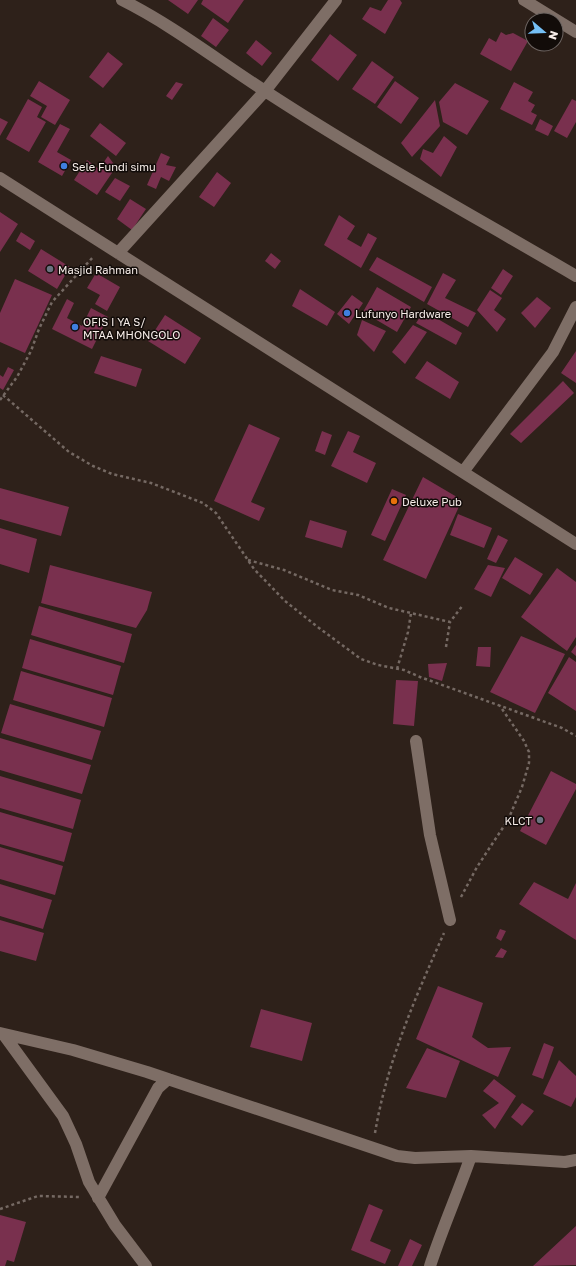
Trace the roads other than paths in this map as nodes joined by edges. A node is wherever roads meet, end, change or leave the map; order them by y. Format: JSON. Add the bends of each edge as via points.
{"nodes":[{"id":1,"x":336,"y":0,"type":"edge"},
{"id":2,"x":524,"y":0,"type":"edge"},
{"id":3,"x":126,"y":1,"type":"edge"},
{"id":4,"x":576,"y":32,"type":"edge"},
{"id":5,"x":264,"y":91,"type":"junction"},
{"id":6,"x":0,"y":178,"type":"edge"},
{"id":7,"x":118,"y":253,"type":"junction"},
{"id":8,"x":576,"y":276,"type":"edge"},
{"id":9,"x":576,"y":307,"type":"edge"},
{"id":10,"x":463,"y":472,"type":"junction"},
{"id":11,"x":576,"y":544,"type":"edge"},
{"id":12,"x":416,"y":741,"type":"dead end"},
{"id":13,"x":450,"y":920,"type":"dead end"},
{"id":14,"x":2,"y":1034,"type":"edge"},
{"id":15,"x":168,"y":1079,"type":"junction"},
{"id":16,"x":471,"y":1156,"type":"junction"},
{"id":17,"x":576,"y":1160,"type":"edge"},
{"id":18,"x":98,"y":1198,"type":"junction"},
{"id":19,"x":146,"y":1266,"type":"edge"},
{"id":20,"x":430,"y":1266,"type":"edge"}],
"edges":[{"from":1,"to":5,"type":"street"},
{"from":2,"to":4,"type":"street"},
{"from":3,"to":5,"type":"street","via":[[200,46]]},
{"from":5,"to":7,"type":"street"},
{"from":5,"to":8,"type":"street","via":[[415,184]]},
{"from":6,"to":7,"type":"street"},
{"from":7,"to":10,"type":"street"},
{"from":9,"to":10,"type":"street","via":[[553,352]]},
{"from":10,"to":11,"type":"street"},
{"from":12,"to":13,"type":"street","via":[[430,835]]},
{"from":14,"to":15,"type":"street","via":[[73,1050]]},
{"from":14,"to":18,"type":"street","via":[[63,1116]]},
{"from":15,"to":16,"type":"street","via":[[397,1156]]},
{"from":15,"to":18,"type":"street","via":[[158,1088]]},
{"from":16,"to":17,"type":"street","via":[[535,1161]]},
{"from":16,"to":20,"type":"street"},
{"from":18,"to":19,"type":"street"}]}
